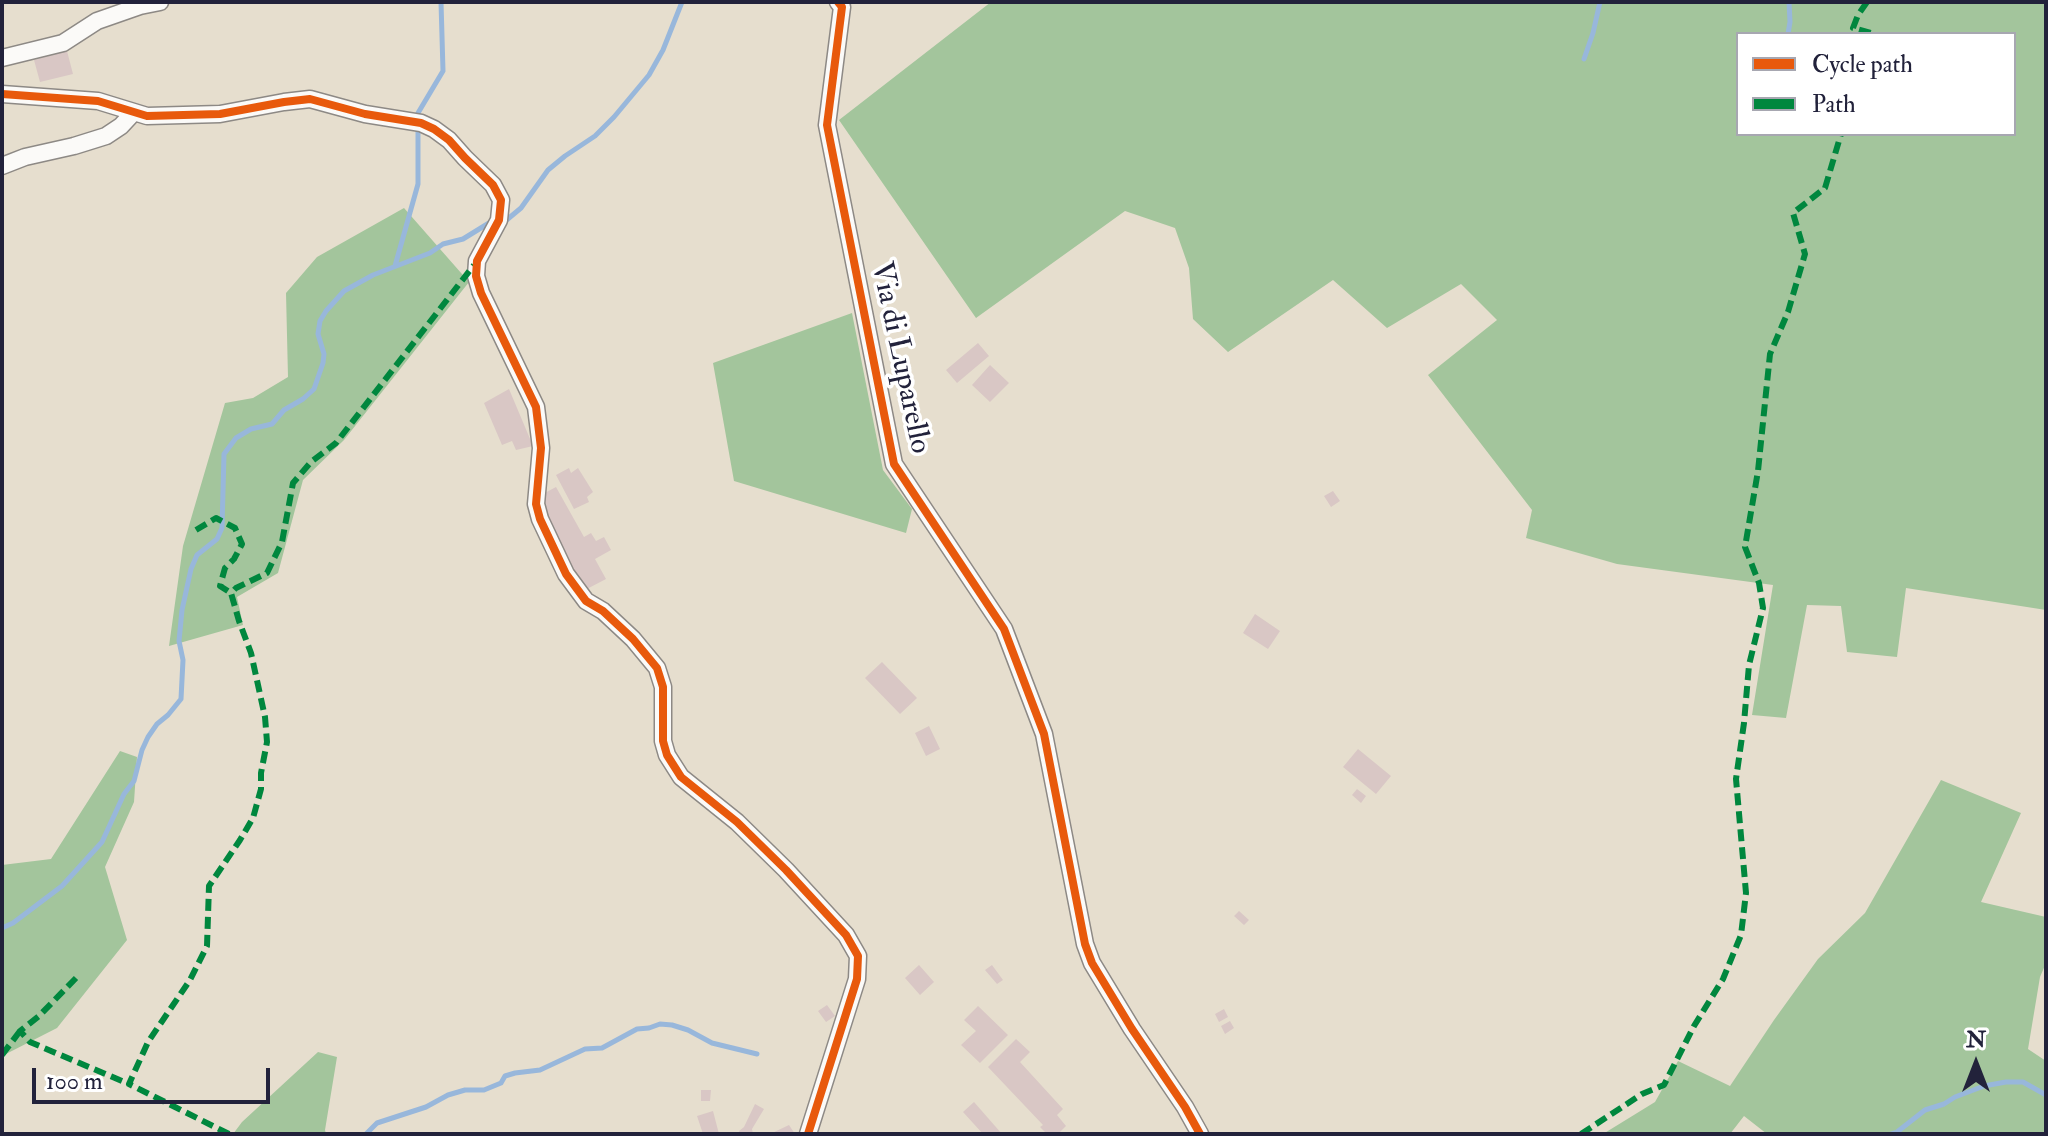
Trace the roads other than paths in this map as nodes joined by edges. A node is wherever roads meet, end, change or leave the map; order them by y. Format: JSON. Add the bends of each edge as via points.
{"nodes":[{"id":1,"x":160,"y":2,"type":"edge"},
{"id":2,"x":838,"y":2,"type":"edge"},
{"id":3,"x":2,"y":58,"type":"edge"},
{"id":4,"x":2,"y":94,"type":"edge"},
{"id":5,"x":134,"y":112,"type":"junction"},
{"id":6,"x":2,"y":166,"type":"edge"},
{"id":7,"x":808,"y":1134,"type":"edge"},
{"id":8,"x":1200,"y":1134,"type":"edge"}],
"edges":[{"from":1,"to":3,"type":"street","via":[[97,21],[63,43]]},
{"from":2,"to":8,"type":"street","name":"Via di Luparello","via":[[842,7],[827,125],[894,464],[1004,629],[1044,734],[1088,954]]},
{"from":4,"to":5,"type":"street","via":[[98,101]]},
{"from":5,"to":6,"type":"street","via":[[106,136]]},
{"from":5,"to":7,"type":"street","via":[[220,114],[310,99],[434,129],[493,185],[501,200],[499,220],[477,261],[476,276],[536,407],[541,448],[536,504],[566,574],[586,601],[633,639],[657,668],[663,687],[663,741],[681,777],[786,870],[846,935],[858,956],[857,979]]}]}
